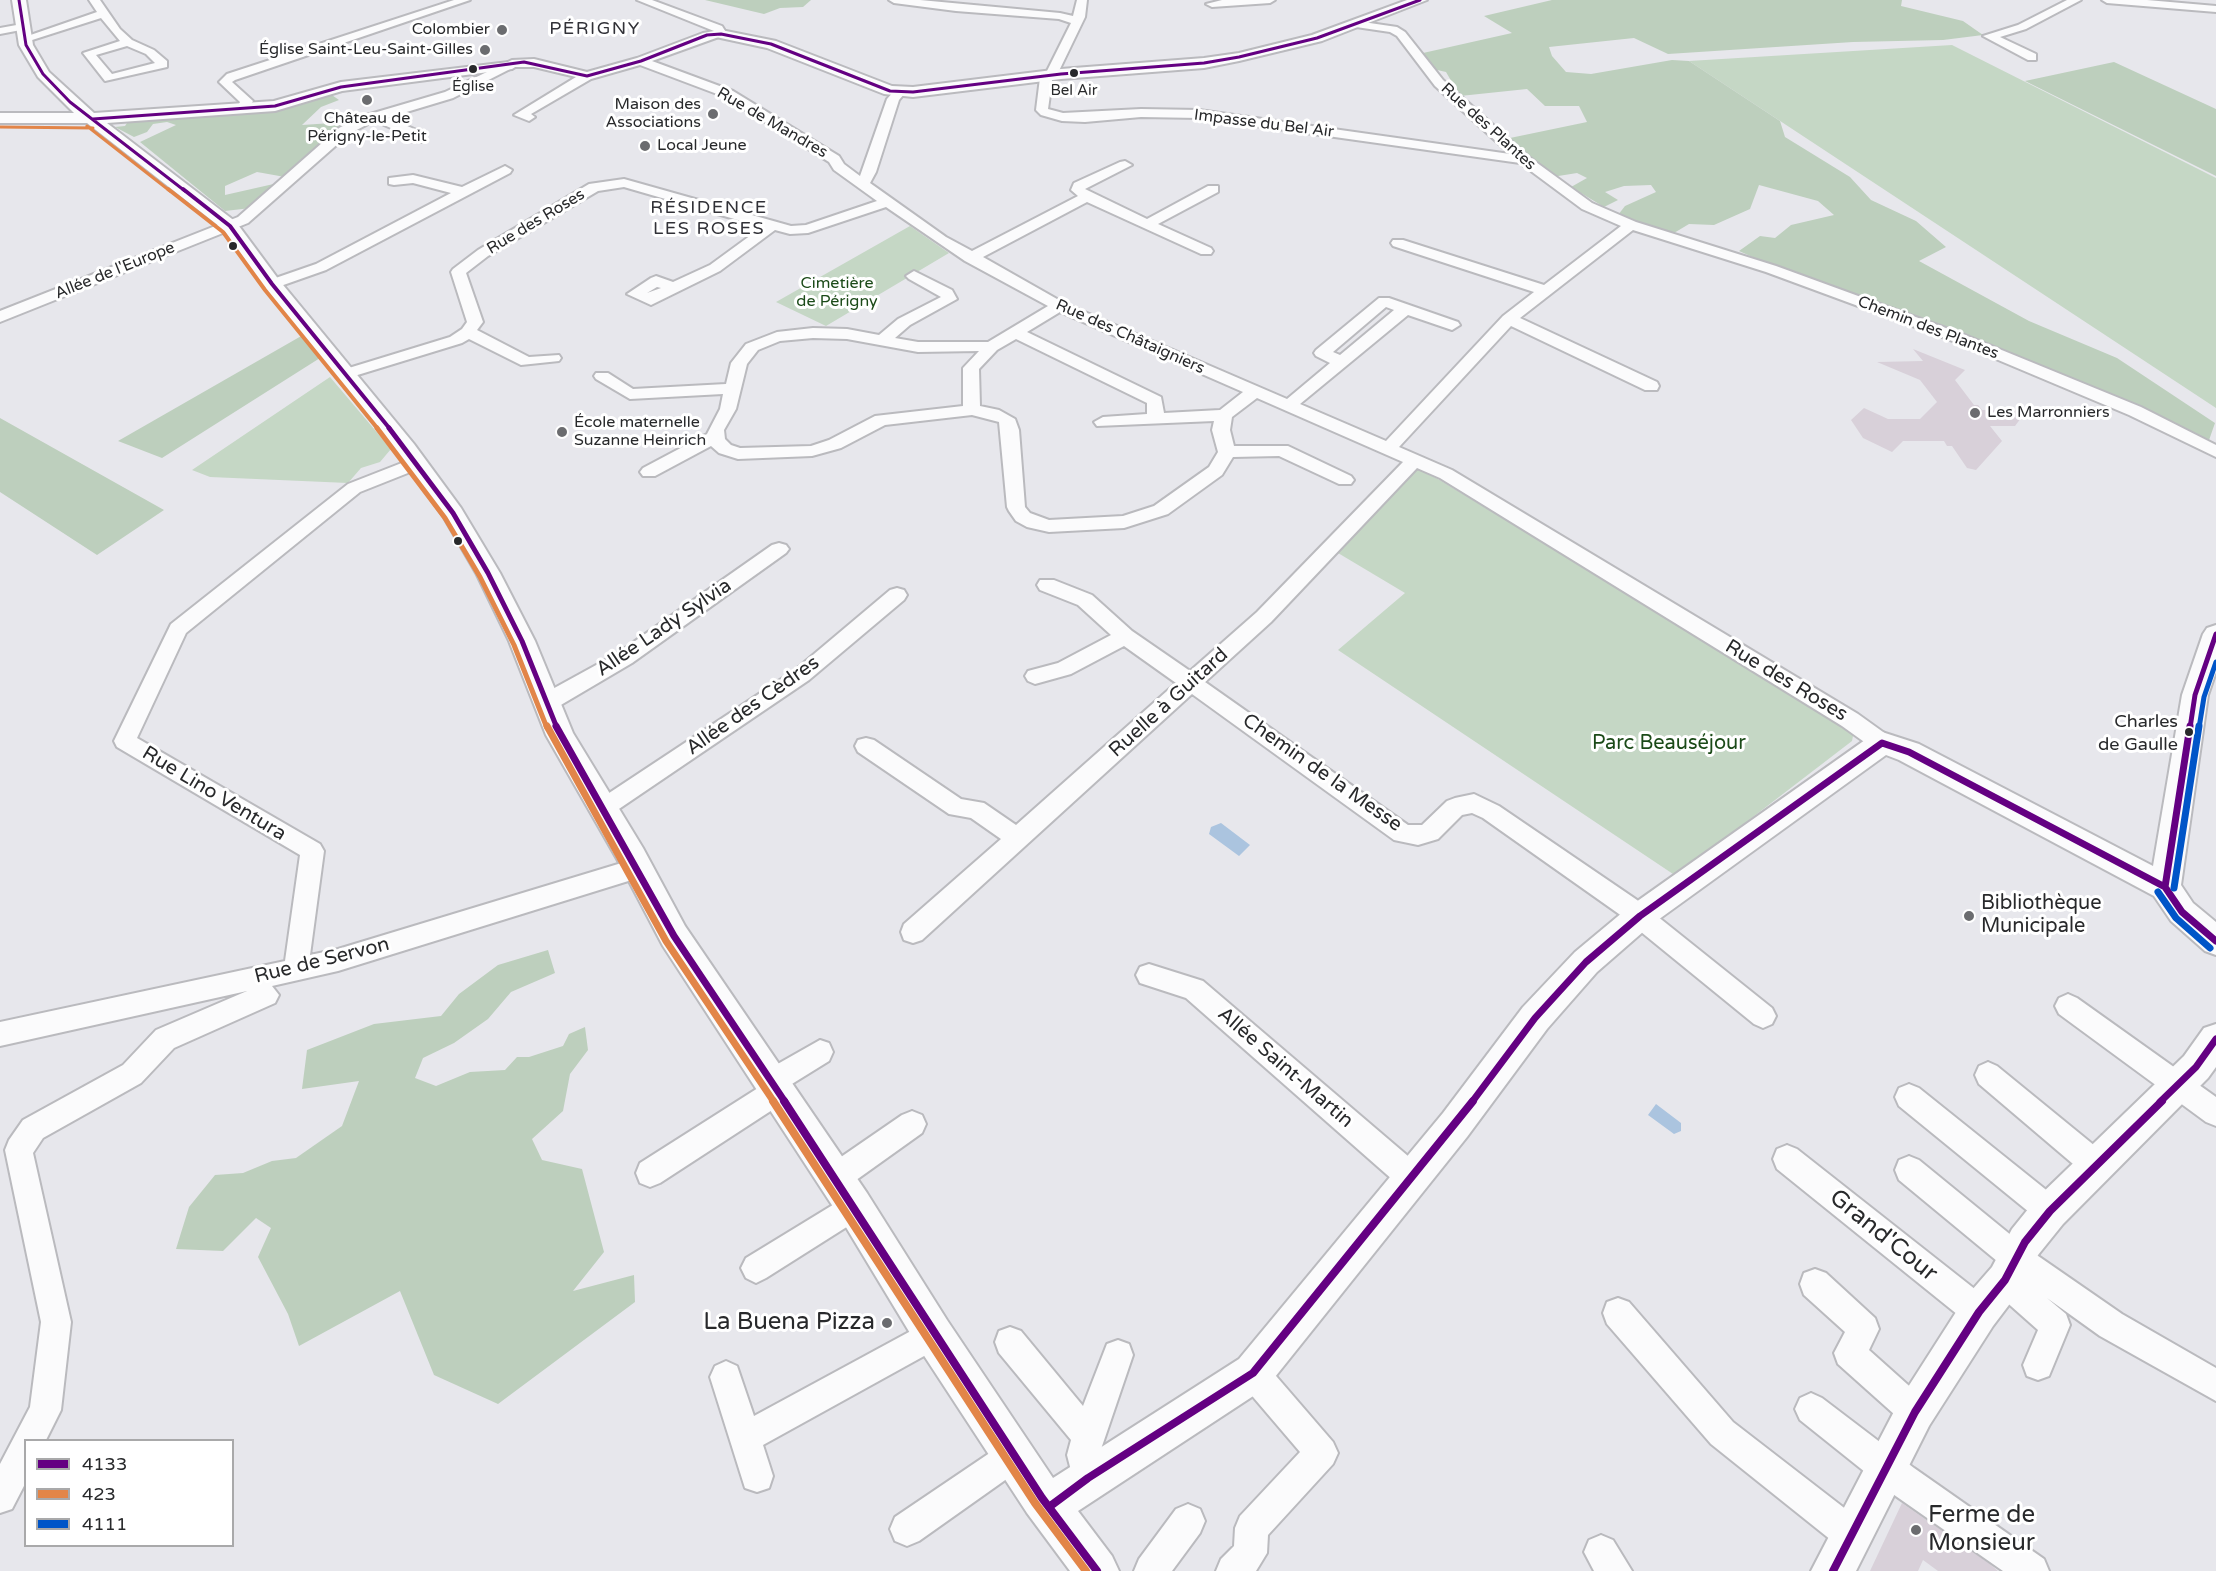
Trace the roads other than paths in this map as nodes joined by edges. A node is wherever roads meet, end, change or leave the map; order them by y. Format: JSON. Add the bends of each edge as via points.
{"nodes":[{"id":1,"x":19,"y":0,"type":"edge"},
{"id":2,"x":94,"y":0,"type":"edge"},
{"id":3,"x":465,"y":0,"type":"edge"},
{"id":4,"x":642,"y":0,"type":"edge"},
{"id":5,"x":894,"y":0,"type":"edge"},
{"id":6,"x":1082,"y":0,"type":"edge"},
{"id":7,"x":1270,"y":0,"type":"edge"},
{"id":8,"x":1420,"y":0,"type":"edge"},
{"id":9,"x":2076,"y":0,"type":"edge"},
{"id":10,"x":2107,"y":0,"type":"edge"},
{"id":11,"x":1212,"y":4,"type":"dead end"},
{"id":12,"x":2216,"y":9,"type":"edge"},
{"id":13,"x":105,"y":13,"type":"junction"},
{"id":14,"x":1077,"y":21,"type":"junction"},
{"id":15,"x":1356,"y":24,"type":"junction"},
{"id":16,"x":0,"y":31,"type":"edge"},
{"id":17,"x":23,"y":33,"type":"junction"},
{"id":18,"x":721,"y":34,"type":"junction"},
{"id":19,"x":128,"y":42,"type":"junction"},
{"id":20,"x":2032,"y":57,"type":"dead end"},
{"id":21,"x":641,"y":61,"type":"junction"},
{"id":22,"x":512,"y":64,"type":"junction"},
{"id":23,"x":1051,"y":75,"type":"junction"},
{"id":24,"x":586,"y":76,"type":"junction"},
{"id":25,"x":410,"y":77,"type":"junction"},
{"id":26,"x":566,"y":88,"type":"junction"},
{"id":27,"x":899,"y":93,"type":"junction"},
{"id":28,"x":434,"y":99,"type":"junction"},
{"id":29,"x":560,"y":107,"type":"dead end"},
{"id":30,"x":242,"y":109,"type":"junction"},
{"id":31,"x":529,"y":117,"type":"dead end"},
{"id":32,"x":0,"y":118,"type":"edge"},
{"id":33,"x":93,"y":119,"type":"junction"},
{"id":34,"x":389,"y":122,"type":"junction"},
{"id":35,"x":367,"y":133,"type":"dead end"},
{"id":36,"x":418,"y":139,"type":"dead end"},
{"id":37,"x":1524,"y":160,"type":"junction"},
{"id":38,"x":1125,"y":165,"type":"dead end"},
{"id":39,"x":505,"y":170,"type":"dead end"},
{"id":40,"x":394,"y":181,"type":"dead end"},
{"id":41,"x":862,"y":184,"type":"junction"},
{"id":42,"x":1213,"y":189,"type":"dead end"},
{"id":43,"x":465,"y":192,"type":"junction"},
{"id":44,"x":1087,"y":197,"type":"junction"},
{"id":45,"x":888,"y":202,"type":"junction"},
{"id":46,"x":1148,"y":224,"type":"junction"},
{"id":47,"x":1630,"y":225,"type":"junction"},
{"id":48,"x":230,"y":226,"type":"junction"},
{"id":49,"x":772,"y":226,"type":"junction"},
{"id":50,"x":1398,"y":243,"type":"dead end"},
{"id":51,"x":1206,"y":251,"type":"dead end"},
{"id":52,"x":970,"y":258,"type":"junction"},
{"id":53,"x":914,"y":276,"type":"dead end"},
{"id":54,"x":272,"y":284,"type":"junction"},
{"id":55,"x":673,"y":287,"type":"dead end"},
{"id":56,"x":1547,"y":291,"type":"junction"},
{"id":57,"x":1059,"y":306,"type":"junction"},
{"id":58,"x":0,"y":317,"type":"edge"},
{"id":59,"x":1509,"y":319,"type":"junction"},
{"id":60,"x":1452,"y":325,"type":"dead end"},
{"id":61,"x":468,"y":332,"type":"junction"},
{"id":62,"x":1016,"y":333,"type":"junction"},
{"id":63,"x":881,"y":342,"type":"junction"},
{"id":64,"x":991,"y":347,"type":"junction"},
{"id":65,"x":553,"y":358,"type":"dead end"},
{"id":66,"x":345,"y":374,"type":"junction"},
{"id":67,"x":602,"y":376,"type":"dead end"},
{"id":68,"x":1651,"y":386,"type":"dead end"},
{"id":69,"x":733,"y":389,"type":"junction"},
{"id":70,"x":1254,"y":392,"type":"junction"},
{"id":71,"x":1287,"y":407,"type":"junction"},
{"id":72,"x":972,"y":410,"type":"junction"},
{"id":73,"x":1224,"y":415,"type":"junction"},
{"id":74,"x":1156,"y":419,"type":"junction"},
{"id":75,"x":1103,"y":423,"type":"dead end"},
{"id":76,"x":716,"y":436,"type":"junction"},
{"id":77,"x":1388,"y":449,"type":"junction"},
{"id":78,"x":1227,"y":452,"type":"junction"},
{"id":79,"x":2216,"y":452,"type":"edge"},
{"id":80,"x":1414,"y":460,"type":"junction"},
{"id":81,"x":417,"y":463,"type":"junction"},
{"id":82,"x":649,"y":472,"type":"dead end"},
{"id":83,"x":1345,"y":480,"type":"dead end"},
{"id":84,"x":779,"y":549,"type":"dead end"},
{"id":85,"x":1047,"y":585,"type":"dead end"},
{"id":86,"x":897,"y":595,"type":"dead end"},
{"id":87,"x":2216,"y":634,"type":"edge"},
{"id":88,"x":1125,"y":636,"type":"junction"},
{"id":89,"x":1035,"y":676,"type":"dead end"},
{"id":90,"x":1193,"y":682,"type":"junction"},
{"id":91,"x":546,"y":703,"type":"junction"},
{"id":92,"x":1882,"y":743,"type":"junction"},
{"id":93,"x":866,"y":746,"type":"dead end"},
{"id":94,"x":603,"y":809,"type":"junction"},
{"id":95,"x":1018,"y":839,"type":"junction"},
{"id":96,"x":638,"y":868,"type":"junction"},
{"id":97,"x":2165,"y":887,"type":"junction"},
{"id":98,"x":1640,"y":916,"type":"junction"},
{"id":99,"x":913,"y":932,"type":"dead end"},
{"id":100,"x":2216,"y":941,"type":"edge"},
{"id":101,"x":296,"y":969,"type":"junction"},
{"id":102,"x":1149,"y":975,"type":"dead end"},
{"id":103,"x":266,"y":995,"type":"dead end"},
{"id":104,"x":2068,"y":1006,"type":"dead end"},
{"id":105,"x":1763,"y":1016,"type":"dead end"},
{"id":106,"x":0,"y":1034,"type":"edge"},
{"id":107,"x":2216,"y":1039,"type":"edge"},
{"id":108,"x":820,"y":1052,"type":"dead end"},
{"id":109,"x":1988,"y":1075,"type":"dead end"},
{"id":110,"x":2177,"y":1084,"type":"junction"},
{"id":111,"x":773,"y":1088,"type":"junction"},
{"id":112,"x":1909,"y":1096,"type":"dead end"},
{"id":113,"x":2216,"y":1113,"type":"edge"},
{"id":114,"x":912,"y":1124,"type":"dead end"},
{"id":115,"x":1787,"y":1159,"type":"dead end"},
{"id":116,"x":2096,"y":1165,"type":"junction"},
{"id":117,"x":1909,"y":1170,"type":"dead end"},
{"id":118,"x":650,"y":1173,"type":"dead end"},
{"id":119,"x":836,"y":1178,"type":"junction"},
{"id":120,"x":1412,"y":1178,"type":"junction"},
{"id":121,"x":854,"y":1206,"type":"junction"},
{"id":122,"x":2050,"y":1211,"type":"junction"},
{"id":123,"x":756,"y":1268,"type":"dead end"},
{"id":124,"x":2012,"y":1270,"type":"junction"},
{"id":125,"x":1815,"y":1284,"type":"dead end"},
{"id":126,"x":1979,"y":1312,"type":"junction"},
{"id":127,"x":1618,"y":1313,"type":"dead end"},
{"id":128,"x":933,"y":1334,"type":"junction"},
{"id":129,"x":1010,"y":1342,"type":"dead end"},
{"id":130,"x":1118,"y":1355,"type":"dead end"},
{"id":131,"x":2037,"y":1365,"type":"dead end"},
{"id":132,"x":1253,"y":1373,"type":"junction"},
{"id":133,"x":726,"y":1377,"type":"dead end"},
{"id":134,"x":2216,"y":1385,"type":"edge"},
{"id":135,"x":1811,"y":1409,"type":"dead end"},
{"id":136,"x":1915,"y":1412,"type":"junction"},
{"id":137,"x":1088,"y":1436,"type":"junction"},
{"id":138,"x":745,"y":1438,"type":"junction"},
{"id":139,"x":30,"y":1439,"type":"edge"},
{"id":140,"x":24,"y":1452,"type":"edge"},
{"id":141,"x":1014,"y":1455,"type":"junction"},
{"id":142,"x":1887,"y":1469,"type":"junction"},
{"id":143,"x":757,"y":1476,"type":"dead end"},
{"id":144,"x":1088,"y":1478,"type":"junction"},
{"id":145,"x":0,"y":1497,"type":"edge"},
{"id":146,"x":1049,"y":1507,"type":"junction"},
{"id":147,"x":1188,"y":1521,"type":"dead end"},
{"id":148,"x":907,"y":1529,"type":"dead end"},
{"id":149,"x":1843,"y":1554,"type":"edge"},
{"id":150,"x":1097,"y":1571,"type":"edge"},
{"id":151,"x":1151,"y":1571,"type":"edge"},
{"id":152,"x":1233,"y":1571,"type":"edge"},
{"id":153,"x":2032,"y":1571,"type":"edge"}],
"edges":[{"from":1,"to":17,"type":"street"},
{"from":2,"to":13,"type":"street"},
{"from":3,"to":30,"type":"street","via":[[231,77],[225,82],[247,101]]},
{"from":4,"to":18,"type":"street","via":[[718,28]]},
{"from":5,"to":14,"type":"street"},
{"from":6,"to":14,"type":"street"},
{"from":7,"to":11,"type":"street"},
{"from":8,"to":15,"type":"street"},
{"from":9,"to":20,"type":"street","via":[[2022,27],[1989,36]]},
{"from":10,"to":12,"type":"street"},
{"from":13,"to":17,"type":"street"},
{"from":13,"to":19,"type":"street"},
{"from":14,"to":23,"type":"street"},
{"from":15,"to":23,"type":"street","via":[[1317,38],[1227,59]]},
{"from":15,"to":37,"type":"street","name":"Rue des Plantes","via":[[1393,29],[1401,34],[1439,83]]},
{"from":16,"to":17,"type":"street"},
{"from":17,"to":33,"type":"street","via":[[43,74],[60,94]]},
{"from":18,"to":21,"type":"street","via":[[707,35]]},
{"from":18,"to":27,"type":"street","via":[[771,44]]},
{"from":19,"to":19,"type":"street","via":[[150,52],[163,64],[109,78],[88,52]]},
{"from":21,"to":24,"type":"street"},
{"from":21,"to":41,"type":"street","name":"Rue de Mandres","via":[[729,94],[809,142]]},
{"from":22,"to":24,"type":"street","via":[[534,63]]},
{"from":22,"to":25,"type":"street"},
{"from":22,"to":28,"type":"street"},
{"from":23,"to":27,"type":"street"},
{"from":23,"to":37,"type":"street","name":"Impasse du Bel Air","via":[[1046,78],[1042,110],[1062,117],[1199,114]]},
{"from":24,"to":26,"type":"street"},
{"from":25,"to":28,"type":"street"},
{"from":25,"to":30,"type":"street","via":[[341,87],[275,106]]},
{"from":26,"to":29,"type":"street","via":[[582,94]]},
{"from":26,"to":31,"type":"street","via":[[520,115]]},
{"from":27,"to":41,"type":"street","via":[[893,99]]},
{"from":28,"to":34,"type":"street"},
{"from":28,"to":48,"type":"street","via":[[365,120],[344,131],[243,220]]},
{"from":30,"to":33,"type":"street"},
{"from":32,"to":33,"type":"street"},
{"from":33,"to":48,"type":"street"},
{"from":34,"to":35,"type":"street"},
{"from":34,"to":36,"type":"street"},
{"from":37,"to":47,"type":"street","name":"Rue des Plantes","via":[[1587,206]]},
{"from":38,"to":44,"type":"street","via":[[1079,186],[1078,190]]},
{"from":39,"to":43,"type":"street"},
{"from":40,"to":43,"type":"street","via":[[412,179]]},
{"from":41,"to":45,"type":"street","name":"Rue des Châtaigniers"},
{"from":42,"to":46,"type":"street"},
{"from":43,"to":54,"type":"street","via":[[321,267]]},
{"from":44,"to":46,"type":"street"},
{"from":44,"to":52,"type":"street"},
{"from":45,"to":49,"type":"street","name":"Rue des Roses","via":[[808,229]]},
{"from":45,"to":52,"type":"street","name":"Rue des Châtaigniers"},
{"from":46,"to":51,"type":"street"},
{"from":47,"to":56,"type":"street"},
{"from":47,"to":79,"type":"street","name":"Chemin des Plantes","via":[[1771,269],[1959,338],[2135,411]]},
{"from":48,"to":54,"type":"street"},
{"from":48,"to":58,"type":"street","name":"Allée de l'Europe"},
{"from":49,"to":55,"type":"street","via":[[715,268]]},
{"from":49,"to":61,"type":"street","name":"Rue des Roses","via":[[624,183],[594,187],[458,272],[475,322]]},
{"from":50,"to":56,"type":"street"},
{"from":52,"to":57,"type":"street","name":"Rue des Châtaigniers"},
{"from":53,"to":63,"type":"street","via":[[947,293],[949,299],[904,322]]},
{"from":54,"to":66,"type":"street"},
{"from":56,"to":59,"type":"street"},
{"from":57,"to":62,"type":"street"},
{"from":57,"to":70,"type":"street","name":"Rue des Châtaigniers"},
{"from":59,"to":68,"type":"street"},
{"from":59,"to":77,"type":"street"},
{"from":60,"to":71,"type":"street","via":[[1407,308]]},
{"from":61,"to":65,"type":"street","via":[[527,362]]},
{"from":61,"to":66,"type":"street","via":[[456,340]]},
{"from":62,"to":64,"type":"street"},
{"from":62,"to":74,"type":"street","via":[[1155,400]]},
{"from":63,"to":64,"type":"street","via":[[918,347]]},
{"from":63,"to":69,"type":"street","via":[[847,334],[813,333],[746,344]]},
{"from":64,"to":72,"type":"street","via":[[971,368]]},
{"from":66,"to":81,"type":"street"},
{"from":67,"to":69,"type":"street","via":[[630,394]]},
{"from":69,"to":76,"type":"street"},
{"from":70,"to":71,"type":"street","name":"Rue des Châtaigniers"},
{"from":70,"to":73,"type":"street"},
{"from":71,"to":77,"type":"street","name":"Rue des Châtaigniers"},
{"from":72,"to":76,"type":"street","via":[[880,420],[835,444],[812,451],[738,454],[725,449]]},
{"from":72,"to":78,"type":"street","via":[[1006,419],[1016,507],[1023,517],[1049,526],[1124,522],[1161,510],[1216,471]]},
{"from":73,"to":74,"type":"street"},
{"from":73,"to":78,"type":"street","via":[[1221,430]]},
{"from":74,"to":75,"type":"street"},
{"from":76,"to":82,"type":"street"},
{"from":77,"to":80,"type":"street","name":"Rue des Châtaigniers"},
{"from":78,"to":83,"type":"street","via":[[1282,450]]},
{"from":80,"to":90,"type":"street","name":"Ruelle à Guitard","via":[[1264,617]]},
{"from":80,"to":92,"type":"street","name":"Rue des Roses","via":[[1446,474],[1810,695]]},
{"from":81,"to":91,"type":"street","via":[[453,513],[488,573],[522,641]]},
{"from":81,"to":101,"type":"street","name":"Rue Lino Ventura","via":[[354,488],[178,629],[125,741],[312,851]]},
{"from":84,"to":91,"type":"street","name":"Allée Lady Sylvia","via":[[625,658]]},
{"from":85,"to":88,"type":"street","name":"Chemin de la Messe","via":[[1085,600]]},
{"from":86,"to":94,"type":"street","name":"Allée des Cèdres","via":[[802,675]]},
{"from":87,"to":97,"type":"street","via":[[2194,695]]},
{"from":88,"to":89,"type":"street","via":[[1064,669]]},
{"from":88,"to":90,"type":"street","name":"Chemin de la Messe"},
{"from":90,"to":95,"type":"street","name":"Ruelle à Guitard"},
{"from":90,"to":98,"type":"street","name":"Chemin de la Messe","via":[[1402,832],[1418,836],[1430,832],[1455,807],[1474,803]]},
{"from":91,"to":94,"type":"street"},
{"from":92,"to":97,"type":"street","name":"Rue des Roses","via":[[1909,752]]},
{"from":92,"to":98,"type":"street"},
{"from":93,"to":95,"type":"street","via":[[957,808],[976,809]]},
{"from":94,"to":96,"type":"street"},
{"from":95,"to":99,"type":"street","name":"Ruelle à Guitard"},
{"from":96,"to":101,"type":"street","name":"Rue de Servon","via":[[338,960]]},
{"from":96,"to":111,"type":"street","via":[[674,936]]},
{"from":97,"to":100,"type":"street","via":[[2182,912]]},
{"from":98,"to":105,"type":"street","name":"Chemin de la Messe"},
{"from":98,"to":120,"type":"street","via":[[1586,962],[1535,1018]]},
{"from":101,"to":106,"type":"street","name":"Rue de Servon"},
{"from":102,"to":120,"type":"street","name":"Allée Saint-Martin","via":[[1194,989]]},
{"from":103,"to":139,"type":"street","via":[[165,1039],[132,1074],[33,1129],[19,1150],[56,1322],[45,1410]]},
{"from":104,"to":110,"type":"street"},
{"from":107,"to":110,"type":"street","via":[[2196,1067]]},
{"from":108,"to":111,"type":"street"},
{"from":109,"to":116,"type":"street"},
{"from":110,"to":113,"type":"street"},
{"from":110,"to":116,"type":"street"},
{"from":111,"to":118,"type":"street"},
{"from":111,"to":119,"type":"street"},
{"from":112,"to":122,"type":"street"},
{"from":114,"to":119,"type":"street"},
{"from":115,"to":126,"type":"street","name":"Grand'Cour"},
{"from":116,"to":122,"type":"street"},
{"from":117,"to":124,"type":"street"},
{"from":119,"to":121,"type":"street"},
{"from":120,"to":132,"type":"street"},
{"from":121,"to":123,"type":"street"},
{"from":121,"to":128,"type":"street"},
{"from":122,"to":124,"type":"street","via":[[2025,1242]]},
{"from":124,"to":126,"type":"street"},
{"from":124,"to":131,"type":"street","via":[[2055,1325]]},
{"from":124,"to":134,"type":"street"},
{"from":125,"to":136,"type":"street","via":[[1864,1329],[1849,1353]]},
{"from":126,"to":136,"type":"street"},
{"from":127,"to":149,"type":"street","via":[[1722,1433]]},
{"from":128,"to":138,"type":"street"},
{"from":128,"to":141,"type":"street"},
{"from":129,"to":137,"type":"street"},
{"from":130,"to":137,"type":"street"},
{"from":132,"to":144,"type":"street"},
{"from":132,"to":152,"type":"street","via":[[1322,1453],[1252,1528],[1250,1553]]},
{"from":133,"to":138,"type":"street"},
{"from":135,"to":142,"type":"street"},
{"from":136,"to":142,"type":"street"},
{"from":137,"to":144,"type":"street","via":[[1083,1455]]},
{"from":138,"to":143,"type":"street"},
{"from":140,"to":145,"type":"street"},
{"from":141,"to":146,"type":"street"},
{"from":141,"to":148,"type":"street"},
{"from":142,"to":149,"type":"street"},
{"from":142,"to":153,"type":"street"},
{"from":144,"to":146,"type":"street"},
{"from":146,"to":150,"type":"street"},
{"from":147,"to":151,"type":"street"}]}
